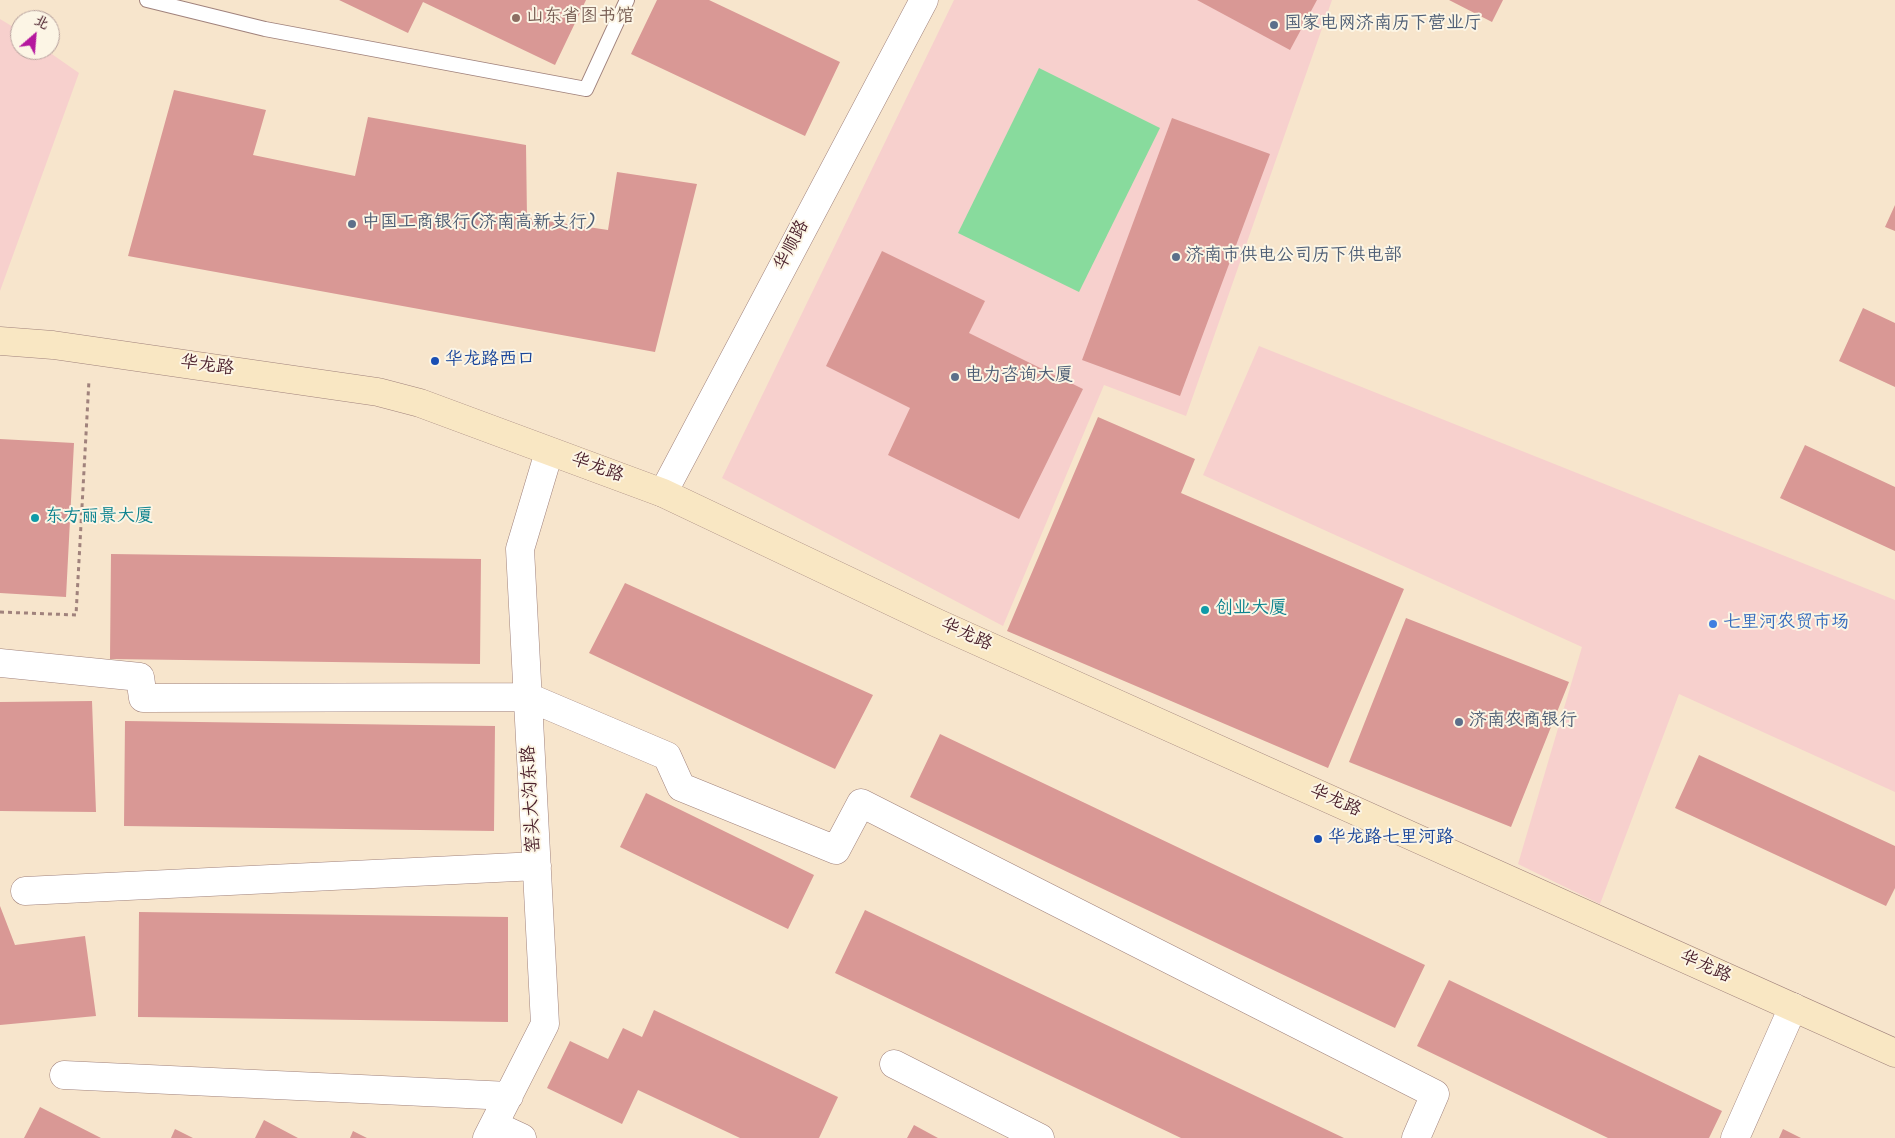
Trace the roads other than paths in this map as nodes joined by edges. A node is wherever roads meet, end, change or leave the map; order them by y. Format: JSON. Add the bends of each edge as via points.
{"nodes":[{"id":1,"x":147,"y":0,"type":"edge"},
{"id":2,"x":627,"y":0,"type":"edge"},
{"id":3,"x":924,"y":0,"type":"edge"},
{"id":4,"x":0,"y":341,"type":"edge"},
{"id":5,"x":549,"y":452,"type":"junction"},
{"id":6,"x":663,"y":493,"type":"junction"},
{"id":7,"x":0,"y":663,"type":"edge"},
{"id":8,"x":528,"y":697,"type":"junction"},
{"id":9,"x":537,"y":866,"type":"junction"},
{"id":10,"x":26,"y":891,"type":"dead end"},
{"id":11,"x":1793,"y":1007,"type":"junction"},
{"id":12,"x":1895,"y":1053,"type":"edge"},
{"id":13,"x":894,"y":1064,"type":"dead end"},
{"id":14,"x":64,"y":1075,"type":"dead end"},
{"id":15,"x":509,"y":1096,"type":"junction"},
{"id":16,"x":491,"y":1131,"type":"edge"},
{"id":17,"x":522,"y":1138,"type":"edge"},
{"id":18,"x":1040,"y":1138,"type":"edge"},
{"id":19,"x":1416,"y":1138,"type":"edge"},
{"id":20,"x":1735,"y":1138,"type":"edge"}],
"edges":[{"from":1,"to":2,"type":"lane","via":[[265,29],[586,88]]},
{"from":3,"to":6,"type":"street","name":"华顺路"},
{"from":4,"to":5,"type":"main road","name":"华龙路","via":[[91,350],[378,392],[420,403]]},
{"from":5,"to":6,"type":"main road","name":"华龙路"},
{"from":5,"to":8,"type":"street","name":"窑头大沟东路","via":[[520,549]]},
{"from":6,"to":11,"type":"main road","name":"华龙路","via":[[946,627]]},
{"from":7,"to":8,"type":"street","via":[[140,677],[144,698]]},
{"from":8,"to":9,"type":"street","name":"窑头大沟东路"},
{"from":8,"to":19,"type":"street","via":[[667,756],[681,787],[836,850],[861,803],[1435,1094]]},
{"from":9,"to":10,"type":"street"},
{"from":9,"to":15,"type":"street","name":"窑头大沟东路","via":[[545,1024]]},
{"from":11,"to":12,"type":"main road","name":"华龙路"},
{"from":11,"to":20,"type":"street"},
{"from":13,"to":18,"type":"street"},
{"from":14,"to":15,"type":"street"},
{"from":15,"to":16,"type":"street","name":"窑头大沟东路"},
{"from":16,"to":17,"type":"street"}]}
